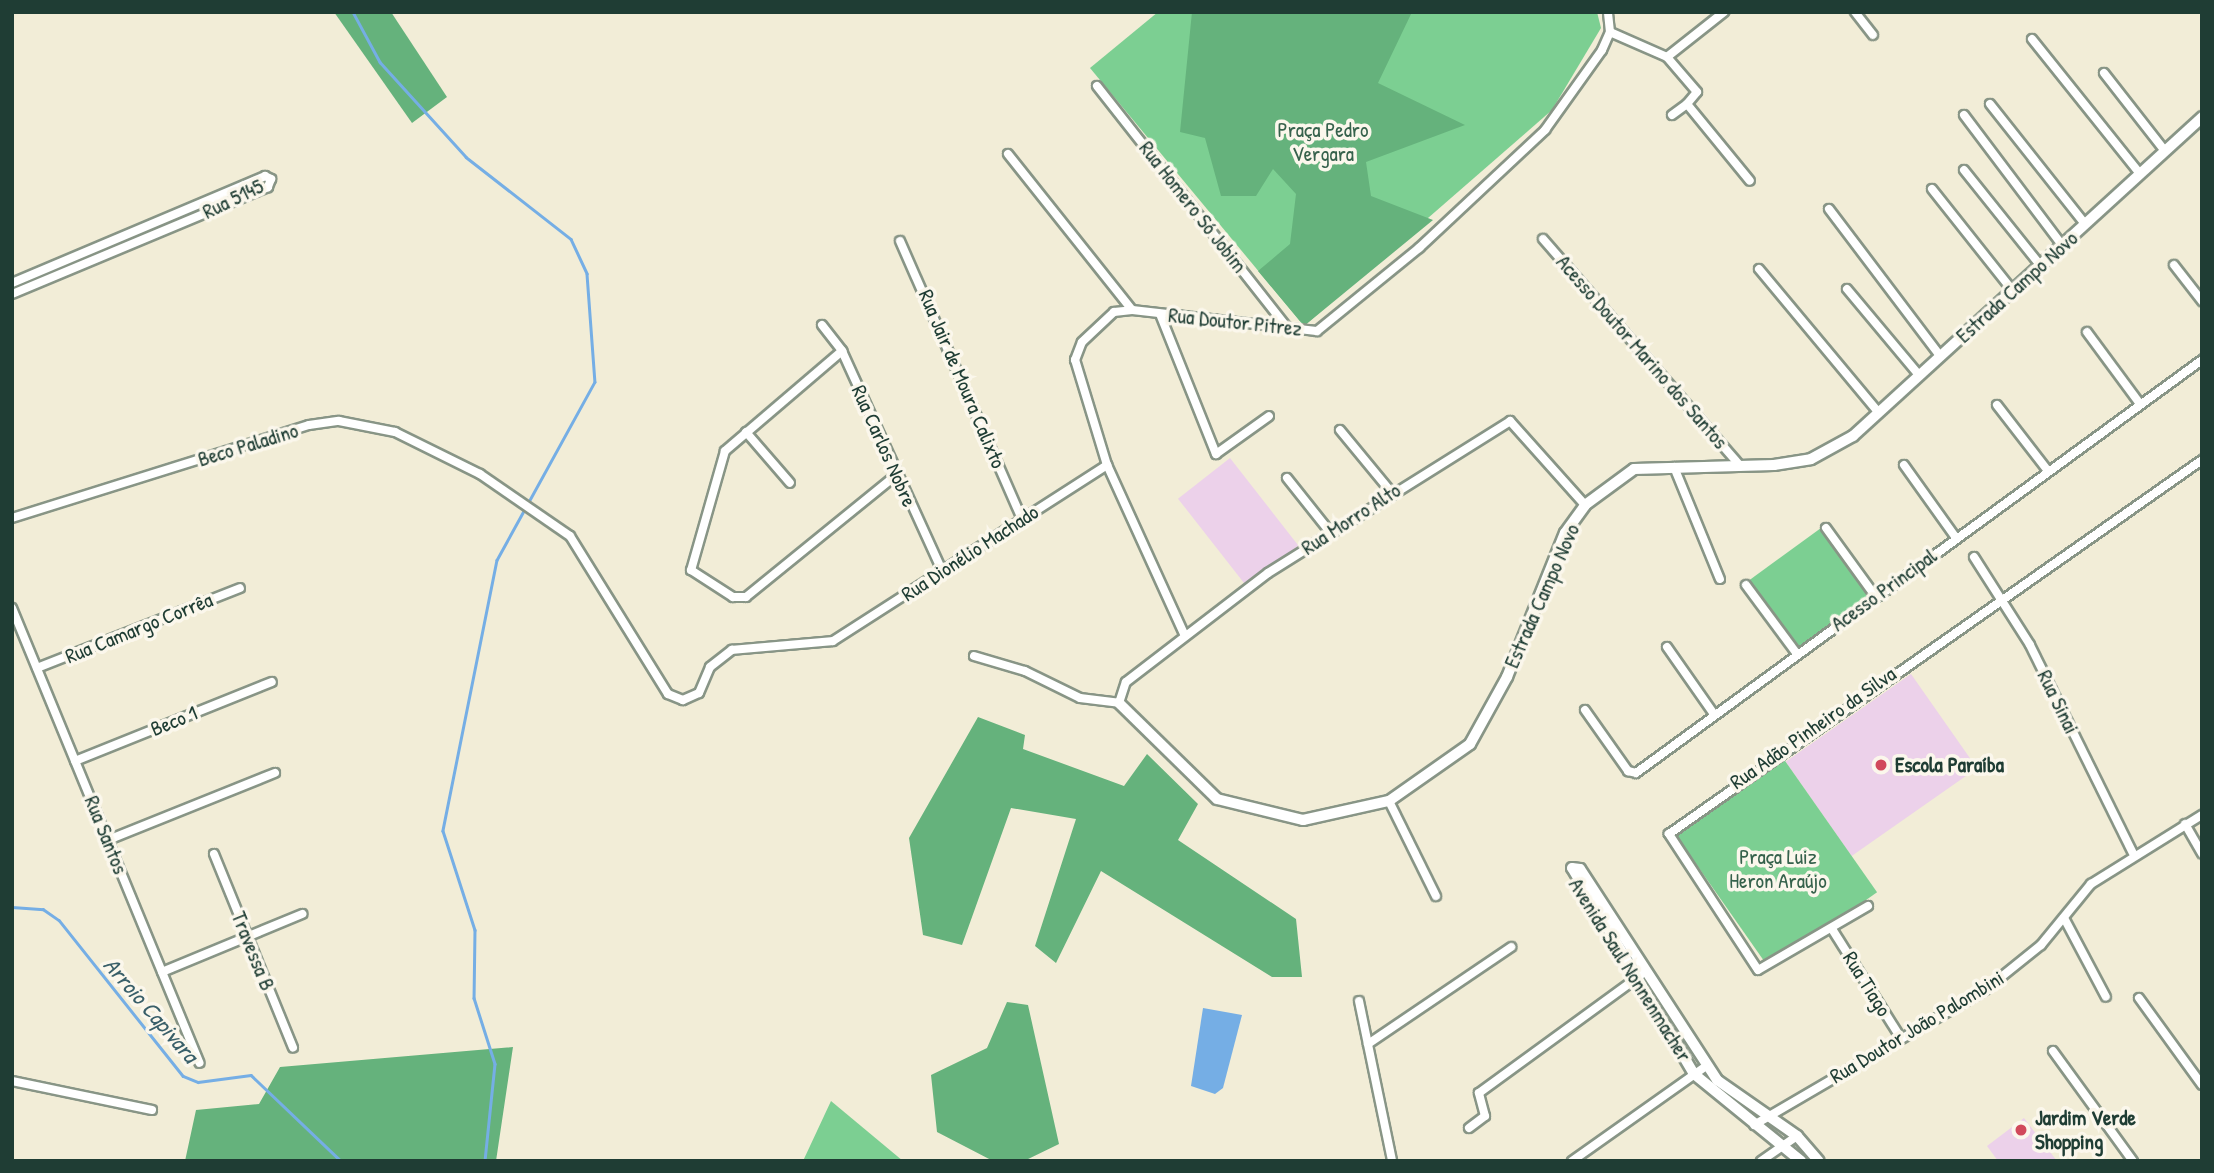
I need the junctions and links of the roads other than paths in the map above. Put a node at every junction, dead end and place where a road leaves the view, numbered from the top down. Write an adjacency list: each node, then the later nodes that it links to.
1 (1608, 12): 4 (street)
2 (1724, 12): 7 (street)
3 (1855, 12): 5 (street)
4 (1610, 32): 7 (street); 41 (street, Rua Doutor Pitrez)
5 (1873, 36)
6 (2032, 39): 18 (street)
7 (1667, 57): 10 (street)
8 (2104, 74): 15 (street)
9 (1097, 86): 41 (street, Rua Homero Só Jobim)
10 (1687, 104): 12 (street); 19 (street)
11 (1990, 104): 22 (street)
12 (1672, 115)
13 (1964, 115): 27 (street)
14 (2202, 117): 15 (street, Estrada Campo Novo)
15 (2165, 151): 18 (street, Estrada Campo Novo)
16 (1008, 154): 38 (street)
17 (1964, 170): 28 (street)
18 (2140, 174): 22 (street, Estrada Campo Novo)
19 (1750, 181)
20 (1932, 189): 35 (street)
21 (1829, 209): 44 (street)
22 (2085, 224): 27 (street, Estrada Campo Novo)
23 (126, 235): 26 (street); 26 (street, Rua 5145); 31 (street, Rua 5145)
24 (1543, 239): 56 (street, Acesso Doutor Marino dos Santos)
25 (900, 241): 65 (street, Rua Jair de Moura Calixto)
26 (130, 244): 32 (street, Rua 5145)
27 (2062, 246): 28 (street, Estrada Campo Novo)
28 (2040, 265): 35 (street, Estrada Campo Novo)
29 (2174, 265): 37 (street)
30 (1759, 269): 49 (street)
31 (41, 271): 32 (street); 33 (street, Rua 5145)
32 (45, 280): 36 (street, Rua 5145)
33 (12, 283)
34 (1847, 289): 46 (street)
35 (2012, 290): 44 (street, Estrada Campo Novo)
36 (12, 294)
37 (2202, 301)
38 (1132, 310): 39 (street, Rua Doutor Pitrez); 55 (street)
39 (1160, 314): 41 (street, Rua Doutor Pitrez); 50 (street)
40 (822, 325): 43 (street, Rua Carlos Nobre)
41 (1288, 328)
42 (2087, 332): 47 (street)
43 (842, 351): 52 (street); 59 (street, Rua Carlos Nobre)
44 (1940, 356): 46 (street, Estrada Campo Novo)
45 (2202, 360): 47 (street, Acesso Principal)
46 (1920, 375): 49 (street, Estrada Campo Novo)
47 (2140, 404): 58 (street, Acesso Principal)
48 (1997, 405): 58 (street)
49 (1879, 413): 56 (street, Estrada Campo Novo)
50 (1269, 416)
51 (1340, 430): 62 (street)
52 (746, 432): 59 (street); 61 (street)
53 (2202, 460): 75 (street, Rua Adão Pinheiro da Silva)
54 (1904, 465): 68 (street)
55 (1107, 466): 65 (street, Rua Dionélio Machado); 77 (street)
56 (1740, 466): 57 (street, Estrada Campo Novo)
57 (1674, 467): 63 (street, Estrada Campo Novo); 71 (street)
58 (2048, 471): 68 (street, Acesso Principal)
59 (896, 475): 70 (street, Rua Carlos Nobre)
60 (1287, 478): 67 (street)
61 (790, 482)
62 (1392, 493): 63 (street, Rua Morro Alto); 67 (street, Rua Morro Alto)
63 (1585, 505): 89 (street, Estrada Campo Novo)
64 (12, 518): 78 (street, Beco Paladino)
65 (1022, 519): 70 (street, Rua Dionélio Machado)
66 (1826, 528): 74 (street)
67 (1329, 533): 77 (street, Rua Morro Alto)
68 (1956, 538): 74 (street, Acesso Principal)
69 (1973, 557): 75 (street, Rua Sinai)
70 (942, 570): 78 (street, Rua Dionélio Machado)
71 (1720, 579)
72 (1746, 585): 80 (street)
73 (240, 588): 82 (street, Rua Camargo Corrêa)
74 (1876, 597): 80 (street, Acesso Principal)
75 (2001, 598): 93 (street, Rua Sinai); 101 (street, Rua Adão Pinheiro da Silva)
76 (12, 608): 82 (street, Rua Santos)
77 (1185, 636): 84 (street, Rua Morro Alto)
78 (833, 641)
79 (1667, 647): 86 (street)
80 (1797, 654): 86 (street, Acesso Principal)
81 (974, 656): 84 (street)
82 (37, 668): 87 (street, Rua Santos)
83 (272, 682): 87 (street, Beco 1)
84 (1119, 703): 89 (street, Estrada Campo Novo)
85 (1585, 710): 86 (street, Acesso Principal)
86 (1714, 714)
87 (75, 761): 92 (street, Rua Santos)
88 (275, 773): 92 (street)
89 (1389, 801): 96 (street)
90 (2202, 815): 91 (street, Rua Doutor João Palombini)
91 (2185, 824): 93 (street, Rua Doutor João Palombini); 94 (street)
92 (108, 840): 105 (street, Rua Santos)
93 (2133, 853): 99 (street, Rua Doutor João Palombini)
94 (2202, 853)
95 (214, 854): 102 (street, Travessa B)
96 (1436, 896)
97 (1868, 906): 101 (street, Rua Adão Pinheiro da Silva)
98 (302, 914): 102 (street)
99 (2064, 918): 107 (street); 110 (street, Rua Doutor João Palombini)
100 (1607, 920): 100 (street, Avenida Saul Nonnenmacher); 104 (street, Avenida Saul Nonnenmacher); 106 (street, Avenida Saul Nonnenmacher)
101 (1832, 929): 110 (street, Rua Tiago)
102 (247, 937): 105 (street); 112 (street, Travessa B)
103 (1511, 947): 111 (street)
104 (1647, 971): 106 (street); 115 (street, Avenida Saul Nonnenmacher)
105 (162, 972): 114 (street, Rua Santos)
106 (1635, 980): 116 (street, Avenida Saul Nonnenmacher); 122 (street)
107 (2106, 997)
108 (2139, 998): 118 (street)
109 (1359, 1001): 111 (street)
110 (1901, 1038): 120 (street, Rua Doutor João Palombini)
111 (1368, 1044): 125 (street)
112 (293, 1048)
113 (2053, 1051): 130 (street)
114 (200, 1063)
115 (1706, 1066): 116 (street); 120 (street, Avenida Saul Nonnenmacher)
116 (1694, 1074): 121 (street, Avenida Saul Nonnenmacher); 126 (street)
117 (12, 1082): 119 (street)
118 (2202, 1085)
119 (152, 1110)
120 (1768, 1116): 121 (street, Rua Doutor João Palombini); 123 (street, Avenida Saul Nonnenmacher)
121 (1754, 1125): 124 (street, Avenida Saul Nonnenmacher)
122 (1469, 1128)
123 (1797, 1136): 124 (street); 129 (street, Avenida Saul Nonnenmacher)
124 (1785, 1144): 127 (street); 128 (street, Avenida Saul Nonnenmacher)
125 (1392, 1161)
126 (1572, 1161)
127 (1761, 1161)
128 (1801, 1161)
129 (1819, 1161)
130 (2133, 1161)

